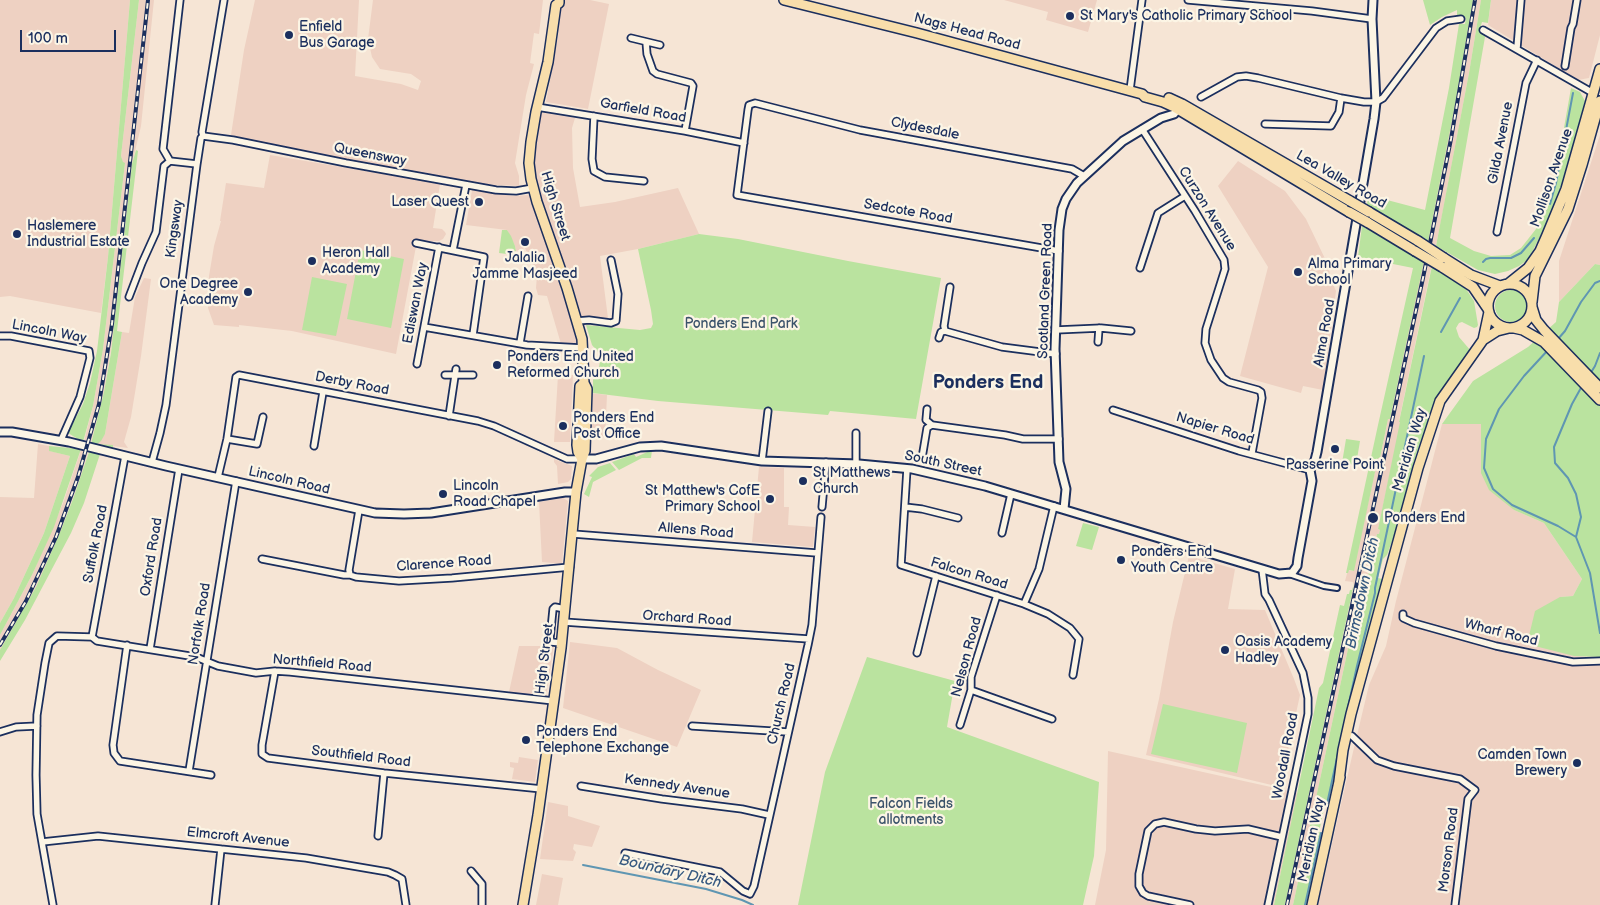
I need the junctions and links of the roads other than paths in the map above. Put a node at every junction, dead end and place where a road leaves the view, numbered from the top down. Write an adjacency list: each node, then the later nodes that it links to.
1 (180, 0): 38 (street)
2 (224, 0): 36 (street, Kingsway)
3 (784, 0): 20 (main road, Nags Head Road)
4 (1142, 0): 20 (street)
5 (1188, 0): 10 (street)
6 (1373, 0): 10 (street, Alma Road)
7 (1521, 0): 16 (street)
8 (1577, 0): 18 (street)
9 (556, 2): 28 (main road, High Street)
10 (1372, 19): 27 (street, Alma Road)
11 (1461, 19): 27 (street)
12 (1483, 30): 16 (street)
13 (631, 38): 14 (street)
14 (646, 42): 15 (street); 35 (street)
15 (660, 45)
16 (1516, 48): 17 (street)
17 (1538, 60): 21 (street); 45 (street, Gilda Avenue)
18 (1565, 66)
19 (1600, 69): 21 (main road, Mollison Avenue)
20 (1130, 90): 22 (main road, Nags Head Road)
21 (1593, 93): 53 (main road, Mollison Avenue)
22 (1142, 94): 25 (main road, Lea Valley Road)
23 (1201, 97): 24 (street)
24 (1341, 98): 27 (street); 33 (street)
25 (1165, 100): 29 (main road, Lea Valley Road); 31 (street); 51 (main road, Lea Valley Road, bridge)
26 (1600, 101): 32 (main road, Mollison Avenue)
27 (1376, 102): 104 (street, Alma Road)
28 (537, 107): 30 (street, Garfield Road); 43 (main road, High Street)
29 (1178, 109): 31 (street, Scotland Green Road); 51 (main road, Lea Valley Road, bridge)
30 (594, 116): 35 (street, Garfield Road); 41 (street)
31 (1161, 118): 34 (street, Scotland Green Road)
32 (1598, 118): 57 (main road, Mollison Avenue)
33 (1265, 124)
34 (1142, 129): 40 (street, Scotland Green Road); 44 (street, Curzon Avenue)
35 (685, 131): 37 (street, Garfield Road)
36 (203, 136): 39 (street, Kingsway); 42 (street, Queensway)
37 (744, 143): 40 (street, Clydesdale); 49 (street, Sedcote Road)
38 (170, 160): 39 (street); 56 (street)
39 (197, 164): 99 (street, Kingsway)
40 (1084, 176): 49 (street, Scotland Green Road)
41 (644, 182)
42 (466, 185): 43 (street, Queensway); 48 (street)
43 (533, 188): 59 (main road, High Street)
44 (1185, 196): 52 (street); 94 (street, Curzon Avenue)
45 (1497, 232)
46 (416, 243): 47 (street)
47 (439, 247): 48 (street); 60 (street, Ediswan Way)
48 (453, 250): 66 (street)
49 (1059, 251): 63 (street, Scotland Green Road)
50 (611, 260): 59 (street)
51 (1443, 262): 53 (main road, Lea Valley Road); 58 (main road, Lea Valley Road)
52 (1140, 268)
53 (1504, 285): 57 (main road); 58 (main road)
54 (950, 287): 64 (street)
55 (528, 296): 72 (street)
56 (128, 297)
57 (1532, 304): 62 (main road); 69 (main road)
58 (1489, 311): 62 (main road); 70 (main road, Meridian Way)
59 (577, 321): 73 (main road, High Street)
60 (424, 327): 66 (street); 75 (street, Ediswan Way)
61 (1099, 328): 63 (street); 65 (street); 71 (street)
62 (1511, 328): 69 (main road); 70 (main road, Meridian Way)
63 (1056, 330): 74 (street, Scotland Green Road)
64 (945, 331): 68 (street); 74 (street)
65 (1131, 331)
66 (473, 335): 72 (street)
67 (0, 336): 92 (street, Lincoln Way)
68 (939, 338)
69 (1547, 339): 79 (main road); 81 (main road)
70 (1483, 340): 139 (main road, Meridian Way)
71 (1098, 342)
72 (520, 343): 73 (street)
73 (583, 348): 97 (main road, High Street)
74 (1056, 354): 91 (street, Scotland Green Road)
75 (417, 364)
76 (456, 373): 77 (street); 78 (street); 85 (street)
77 (445, 375)
78 (473, 375)
79 (1600, 388)
80 (323, 392): 85 (street, Derby Road); 90 (street, Derby Road); 93 (street)
81 (1599, 399)
82 (927, 408): 87 (street)
83 (1113, 410): 94 (street, Napier Road)
84 (768, 411): 98 (street)
85 (449, 416): 97 (street, Derby Road)
86 (264, 417): 90 (street)
87 (932, 425): 91 (street); 96 (street)
88 (0, 432): 92 (street, Lincoln Road)
89 (856, 433): 101 (street)
90 (227, 438): 105 (street, Derby Road)
91 (1058, 439): 112 (street, Scotland Green Road)
92 (61, 440): 95 (street, Lincoln Road)
93 (314, 446)
94 (1252, 454): 104 (street, Napier Road)
95 (125, 456): 99 (street, Lincoln Road); 131 (street, Suffolk Road)
96 (922, 458)
97 (582, 459): 98 (street, South Street); 107 (main road, High Street)
98 (762, 461): 100 (street, South Street)
99 (152, 462): 102 (street, Lincoln Road)
100 (826, 462): 101 (street, South Street); 110 (street)
101 (856, 463): 103 (street, South Street)
102 (179, 469): 105 (street, Lincoln Road); 135 (street, Oxford Road)
103 (907, 469): 108 (street, South Street); 111 (street, Falcon Road)
104 (1310, 470): 122 (street, Alma Road)
105 (218, 477): 106 (street, Lincoln Road)
106 (236, 481): 113 (street, Lincoln Road); 137 (street, Norfolk Road)
107 (576, 492): 113 (street, Lincoln Road); 117 (main road, High Street)
108 (1011, 494): 109 (street, South Street); 116 (street)
109 (1054, 506): 112 (street, South Street); 127 (street)
110 (822, 507)
111 (905, 507): 115 (street); 124 (street, Falcon Road)
112 (1064, 509): 121 (street, South Street)
113 (359, 510): 123 (street)
114 (821, 517): 118 (street, Church Road)
115 (953, 518)
116 (1004, 529)
117 (572, 534): 118 (street, Allens Road); 120 (main road, High Street)
118 (818, 553): 132 (street, Church Road)
119 (262, 559): 123 (street, Clarence Road)
120 (570, 567): 123 (street, Clarence Road); 128 (main road, High Street)
121 (1262, 569): 122 (street, South Street); 159 (street, Woodall Road)
122 (1289, 574): 125 (street)
123 (350, 575)
124 (936, 576): 126 (street, Falcon Road); 136 (street)
125 (1337, 588)
126 (997, 595): 127 (street, Falcon Road); 142 (street, Nelson Road)
127 (1024, 604): 141 (street, Falcon Road)
128 (565, 609): 130 (main road, High Street); 133 (street)
129 (1403, 614): 138 (street, Wharf Road)
130 (564, 622): 132 (street, Orchard Road); 133 (main road, High Street)
131 (92, 637): 134 (street, Northfield Road); 146 (street, Northfield Road)
132 (809, 639): 149 (street, Church Road)
133 (562, 643): 143 (main road, High Street)
134 (127, 645): 135 (street, Northfield Road); 151 (street)
135 (150, 649): 137 (street, Northfield Road)
136 (917, 654)
137 (206, 660): 140 (street, Northfield Road); 151 (street, Norfolk Road)
138 (1600, 661)
139 (1364, 667): 150 (main road, Meridian Way); 154 (main road, Meridian Way)
140 (275, 671): 143 (street, Northfield Road); 152 (street, Southfield Road)
141 (1073, 675)
142 (971, 690): 144 (street); 145 (street, Nelson Road)
143 (554, 701): 156 (main road, High Street)
144 (1052, 719)
145 (960, 725)
146 (37, 726): 148 (street); 160 (street)
147 (692, 726): 149 (street)
148 (0, 732)
149 (788, 732): 157 (street, Church Road)
150 (1352, 736): 154 (main road, Meridian Way); 172 (street, Morson Road)
151 (189, 771): 153 (street)
152 (384, 773): 156 (street, Southfield Road); 158 (street)
153 (211, 775)
154 (1339, 781): 171 (main road, Meridian Way)
155 (581, 786): 157 (street, Kennedy Avenue)
156 (542, 789): 168 (main road, High Street)
157 (769, 815): 162 (street, Church Road)
158 (378, 836)
159 (1282, 837): 169 (street); 170 (street, Woodall Road)
160 (42, 842): 161 (street, Elmcroft Avenue); 164 (street)
161 (221, 849): 165 (street); 166 (street, Elmcroft Avenue)
162 (625, 853)
163 (471, 871): 167 (street)
164 (53, 905)
165 (215, 905)
166 (406, 905)
167 (482, 905)
168 (523, 905)
169 (1190, 905)
170 (1268, 905)
171 (1312, 905)
172 (1455, 905)

